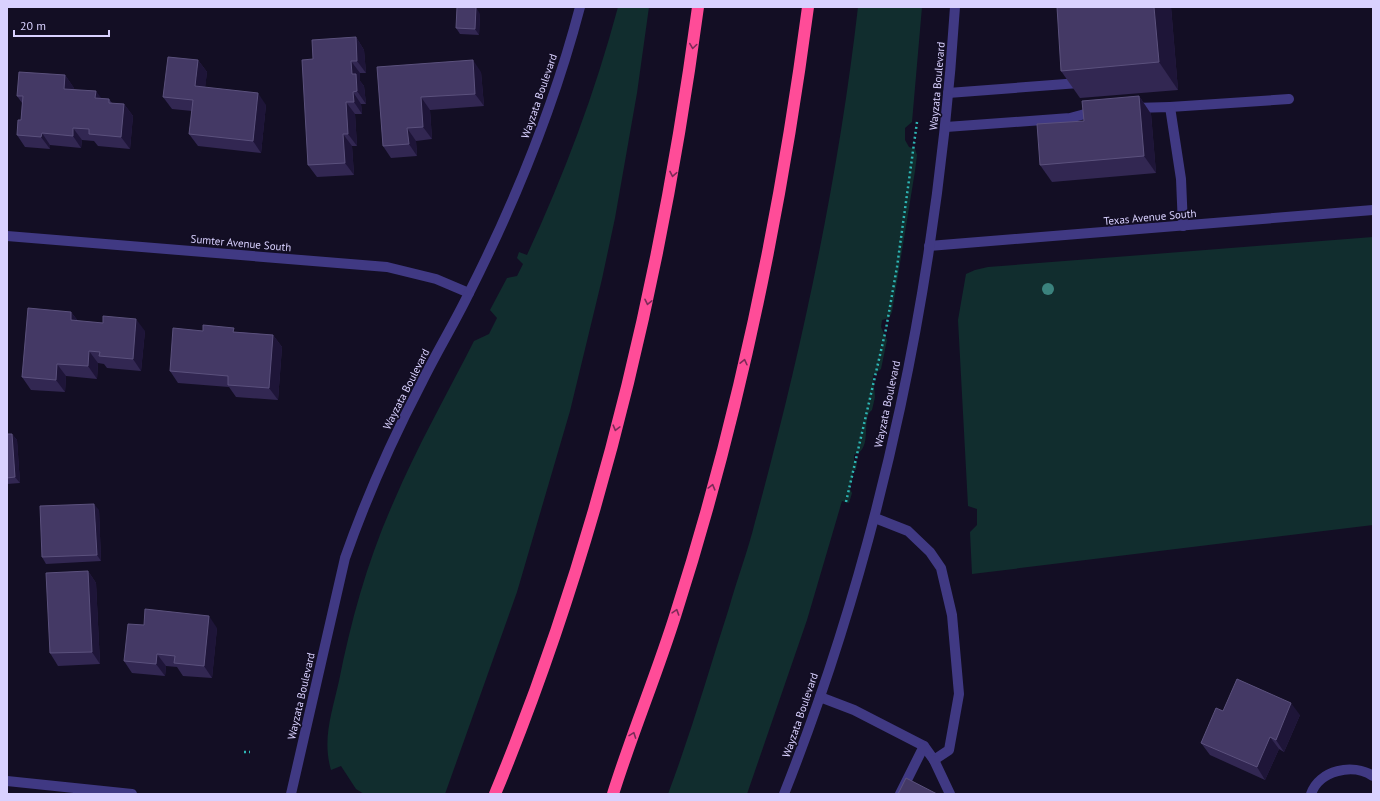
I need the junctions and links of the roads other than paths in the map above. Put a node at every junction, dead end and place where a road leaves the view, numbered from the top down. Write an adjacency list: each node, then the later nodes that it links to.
1 (580, 7): 16 (street, Wayzata Boulevard)
2 (698, 7): 26 (highway, one-way to 26)
3 (808, 7): 21 (highway, one-way to 3)
4 (955, 7): 6 (street, Wayzata Boulevard)
5 (1079, 82): 6 (street)
6 (948, 93): 11 (street, Wayzata Boulevard)
7 (1289, 99): 8 (street)
8 (1170, 107): 9 (street); 13 (street)
9 (1124, 109)
10 (1110, 110): 11 (street)
11 (946, 127): 15 (street, Wayzata Boulevard)
12 (1373, 210): 13 (street, Texas Avenue South)
13 (1183, 226): 15 (street, Texas Avenue South)
14 (7, 236): 16 (street, Sumter Avenue South)
15 (929, 246): 17 (street, Wayzata Boulevard)
16 (469, 293): 25 (street, Wayzata Boulevard)
17 (874, 518): 18 (street, Wayzata Boulevard); 20 (street)
18 (820, 697): 19 (street); 29 (street, Wayzata Boulevard)
19 (924, 746): 20 (street); 30 (street)
20 (934, 760): 31 (street)
21 (620, 772): 27 (highway); 28 (highway)
22 (1373, 776): 32 (street)
23 (7, 781): 24 (street)
24 (132, 794)
25 (291, 794)
26 (495, 794)
27 (610, 794)
28 (613, 794)
29 (784, 794)
30 (900, 794)
31 (950, 794)
32 (1311, 794)

